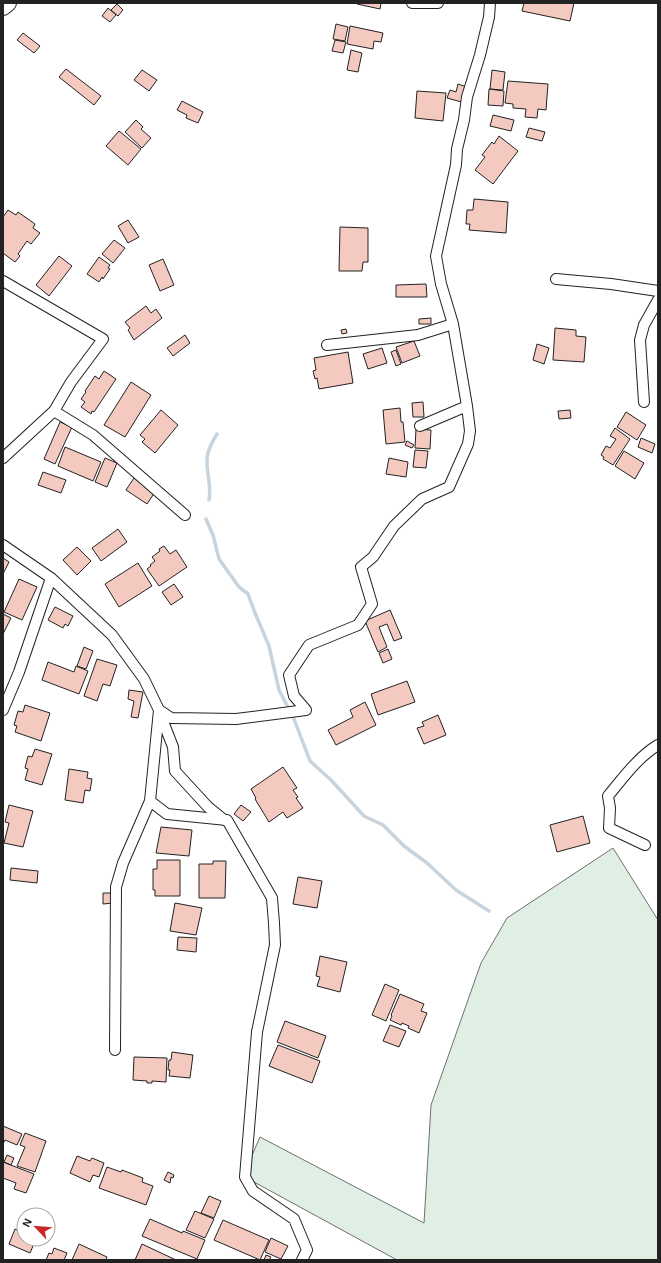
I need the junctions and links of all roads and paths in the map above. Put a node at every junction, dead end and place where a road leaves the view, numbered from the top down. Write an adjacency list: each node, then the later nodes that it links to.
1 (8, 3): 5 (main road)
2 (412, 3): 3 (street)
3 (438, 3)
4 (490, 3): 10 (street)
5 (3, 7)
6 (556, 279): 8 (street)
7 (3, 281): 14 (street)
8 (658, 292)
9 (658, 300): 12 (street)
10 (453, 324): 11 (street); 13 (street)
11 (327, 345)
12 (644, 402)
13 (467, 406): 15 (street); 21 (street)
14 (54, 411): 16 (street); 17 (street)
15 (420, 426)
16 (3, 458)
17 (186, 515)
18 (3, 545): 19 (street)
19 (51, 578): 20 (street); 21 (street)
20 (3, 710)
21 (158, 710): 23 (street); 24 (street)
22 (658, 745): 25 (street)
23 (150, 801): 24 (street); 26 (street)
24 (224, 820): 27 (street)
25 (645, 845)
26 (115, 1050)
27 (302, 1260)

